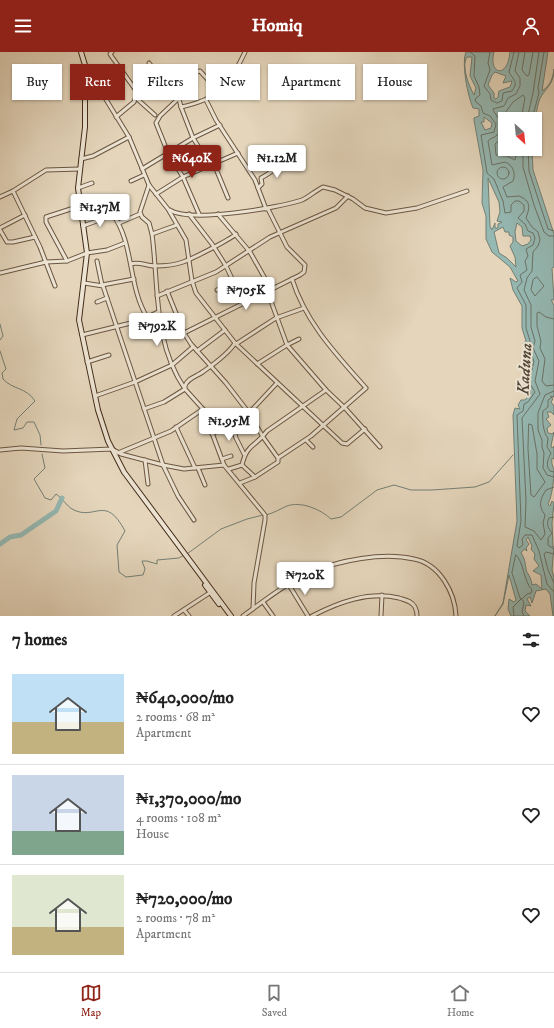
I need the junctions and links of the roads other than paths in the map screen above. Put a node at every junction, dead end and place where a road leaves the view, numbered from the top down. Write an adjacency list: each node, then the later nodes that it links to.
1 (81, 52): 4 (main road)
2 (112, 52): 8 (street)
3 (245, 52): 5 (street)
4 (85, 64)
5 (240, 64)
6 (198, 72): 7 (street)
7 (206, 78)
8 (133, 86)
9 (85, 100): 24 (main road)
10 (106, 100): 18 (street)
11 (134, 100): 18 (street)
12 (138, 100): 17 (street)
13 (176, 100): 22 (street)
14 (179, 100): 16 (street)
15 (206, 100): 16 (street); 19 (street)
16 (181, 107): 21 (street)
17 (155, 115)
18 (116, 117): 20 (street)
19 (220, 125): 21 (street); 23 (street)
20 (129, 137): 24 (street); 28 (street)
21 (193, 138): 22 (street); 26 (street)
22 (168, 153): 28 (street); 30 (street)
23 (238, 153): 26 (street); 35 (street)
24 (81, 159): 27 (main road)
25 (290, 159): 35 (street)
26 (214, 164): 30 (street); 41 (street)
27 (80, 169): 34 (main road); 36 (street)
28 (142, 169): 29 (street)
29 (144, 175): 31 (street); 33 (street)
30 (183, 177): 38 (street); 47 (street)
31 (130, 181)
32 (92, 183): 34 (street)
33 (149, 185): 38 (street); 45 (street)
34 (78, 188): 42 (main road)
35 (258, 188): 43 (street)
36 (13, 191): 40 (street); 49 (street)
37 (467, 191): 39 (street)
38 (156, 194): 44 (street)
39 (348, 196): 43 (street); 56 (street)
40 (0, 197)
41 (228, 198)
42 (80, 206): 52 (main road); 63 (street)
43 (267, 209): 48 (street); 56 (street)
44 (172, 213): 46 (street); 51 (street)
45 (140, 214): 50 (street); 54 (street)
46 (189, 214): 47 (street); 59 (street)
47 (199, 214): 48 (street)
48 (218, 214): 55 (street)
49 (25, 215): 53 (street); 57 (street)
50 (119, 223): 52 (street); 58 (street)
51 (176, 224): 54 (street); 62 (street)
52 (84, 226): 61 (main road)
53 (0, 229): 57 (street)
54 (152, 234): 67 (street)
55 (236, 234): 59 (street); 60 (street)
56 (279, 234): 60 (street); 71 (street)
57 (35, 237): 65 (street)
58 (125, 243): 61 (street); 66 (street)
59 (213, 246): 62 (street); 68 (street)
60 (250, 252): 68 (street); 78 (street)
61 (87, 254): 63 (street); 74 (main road)
62 (190, 258): 67 (street); 72 (street)
63 (67, 261): 65 (street)
64 (97, 261): 75 (street)
65 (46, 262): 69 (street); 76 (street)
66 (131, 264): 67 (street); 70 (street)
67 (156, 266): 80 (street)
68 (226, 266): 72 (street); 73 (street)
69 (0, 274)
70 (134, 279): 75 (street); 86 (street)
71 (292, 279): 78 (street); 84 (street)
72 (192, 280): 79 (street); 87 (street)
73 (232, 280): 77 (street); 83 (street)
74 (84, 283): 75 (street); 92 (main road)
75 (102, 285): 81 (street)
76 (55, 286)
77 (217, 290)
78 (270, 290): 83 (street); 88 (street)
79 (167, 291): 80 (street); 91 (street)
80 (157, 296): 85 (street)
81 (107, 298): 82 (street); 89 (street)
82 (97, 302)
83 (244, 304): 87 (street)
84 (304, 308): 88 (street); 109 (street)
85 (158, 312): 86 (street); 101 (street)
86 (147, 317): 89 (street)
87 (214, 318): 90 (street); 91 (street)
88 (276, 318): 94 (street); 95 (street)
89 (117, 327): 92 (street); 103 (street)
90 (225, 330): 94 (street); 97 (street)
91 (184, 333): 96 (street)
92 (82, 335): 99 (main road)
93 (299, 339): 95 (street)
94 (235, 343): 100 (street); 102 (street)
95 (287, 344): 100 (street); 106 (street)
96 (193, 347): 97 (street); 101 (street)
97 (197, 351): 102 (street)
98 (109, 355): 99 (street)
99 (87, 362): 107 (main road)
100 (257, 364): 104 (street)
101 (172, 365): 103 (street); 105 (street)
102 (211, 366): 105 (street); 112 (street)
103 (134, 382): 107 (street); 110 (street)
104 (277, 383): 108 (street); 112 (street)
105 (186, 389): 110 (street); 111 (street)
106 (326, 390): 108 (street); 109 (street)
107 (95, 396): 123 (main road)
108 (303, 407): 114 (street); 118 (street)
109 (345, 408): 114 (street); 116 (street)
110 (144, 409): 119 (street)
111 (203, 409): 115 (street); 117 (street)
112 (249, 413): 113 (street); 118 (street)
113 (232, 422): 117 (street); 126 (street)
114 (323, 426): 116 (street); 120 (street)
115 (176, 427): 119 (street); 134 (street)
116 (364, 429): 122 (street)
117 (212, 434): 129 (street)
118 (263, 437): 126 (street); 128 (street)
119 (155, 438): 125 (street); 131 (street)
120 (306, 440): 121 (street); 128 (street)
121 (312, 447)
122 (380, 447)
123 (112, 449): 124 (street); 125 (street); 142 (main road)
124 (0, 450)
125 (118, 453): 130 (street)
126 (244, 454): 133 (street)
127 (231, 456): 129 (street)
128 (278, 458): 136 (street)
129 (222, 459): 132 (street)
130 (145, 460): 131 (street); 138 (street)
131 (163, 465): 134 (street); 140 (street)
132 (224, 465): 134 (street); 135 (street)
133 (242, 465): 135 (street); 136 (street)
134 (197, 468): 139 (street)
135 (228, 469): 137 (street)
136 (255, 476): 137 (street)
137 (240, 483): 145 (street)
138 (148, 484)
139 (205, 485)
140 (194, 520)
141 (289, 585): 144 (street); 152 (street); 156 (street)
142 (211, 592): 146 (street); 149 (main road)
143 (382, 595): 153 (street); 154 (street); 155 (street)
144 (263, 602): 145 (street); 151 (street)
145 (253, 609): 150 (street)
146 (184, 610): 147 (street); 148 (street)
147 (174, 616)
148 (189, 616)
149 (230, 616)
150 (243, 616)
151 (273, 616)
152 (308, 616)
153 (312, 616)
154 (382, 616)
155 (417, 616)
156 (456, 616)

